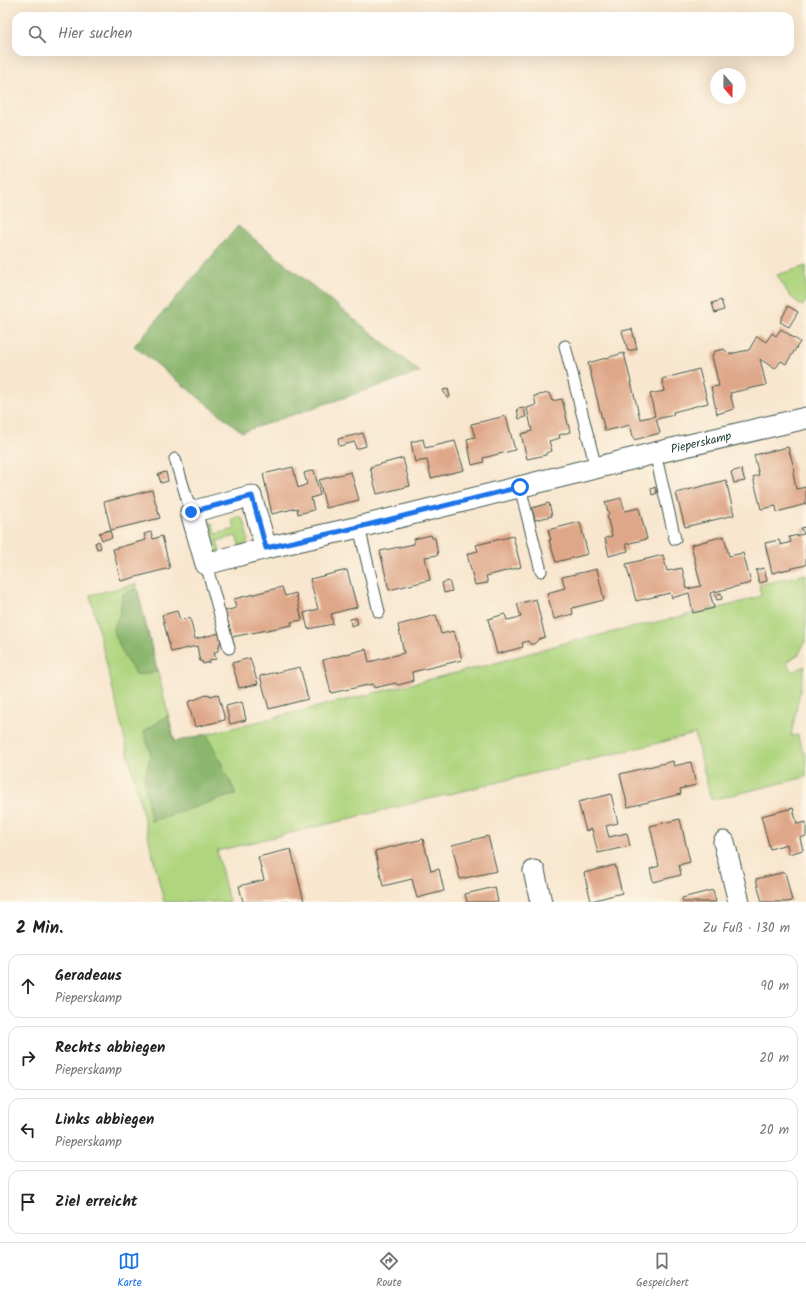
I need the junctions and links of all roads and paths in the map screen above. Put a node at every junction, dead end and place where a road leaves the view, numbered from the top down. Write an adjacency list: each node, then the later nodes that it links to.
1 (565, 346): 5 (lane)
2 (806, 418): 3 (street, Pieperskamp)
3 (655, 453): 5 (street, Pieperskamp); 9 (lane)
4 (175, 459): 7 (lane)
5 (596, 468): 6 (street, Pieperskamp)
6 (520, 487): 8 (street, Pieperskamp); 12 (lane)
7 (191, 512): 10 (street); 11 (street)
8 (359, 527): 10 (street, Pieperskamp); 13 (lane)
9 (675, 539)
10 (266, 548): 11 (street, Pieperskamp)
11 (206, 564): 14 (lane)
12 (541, 571)
13 (379, 612)
14 (228, 648)
15 (724, 842): 18 (street)
16 (534, 871): 17 (street)
17 (541, 902)
18 (739, 902)

